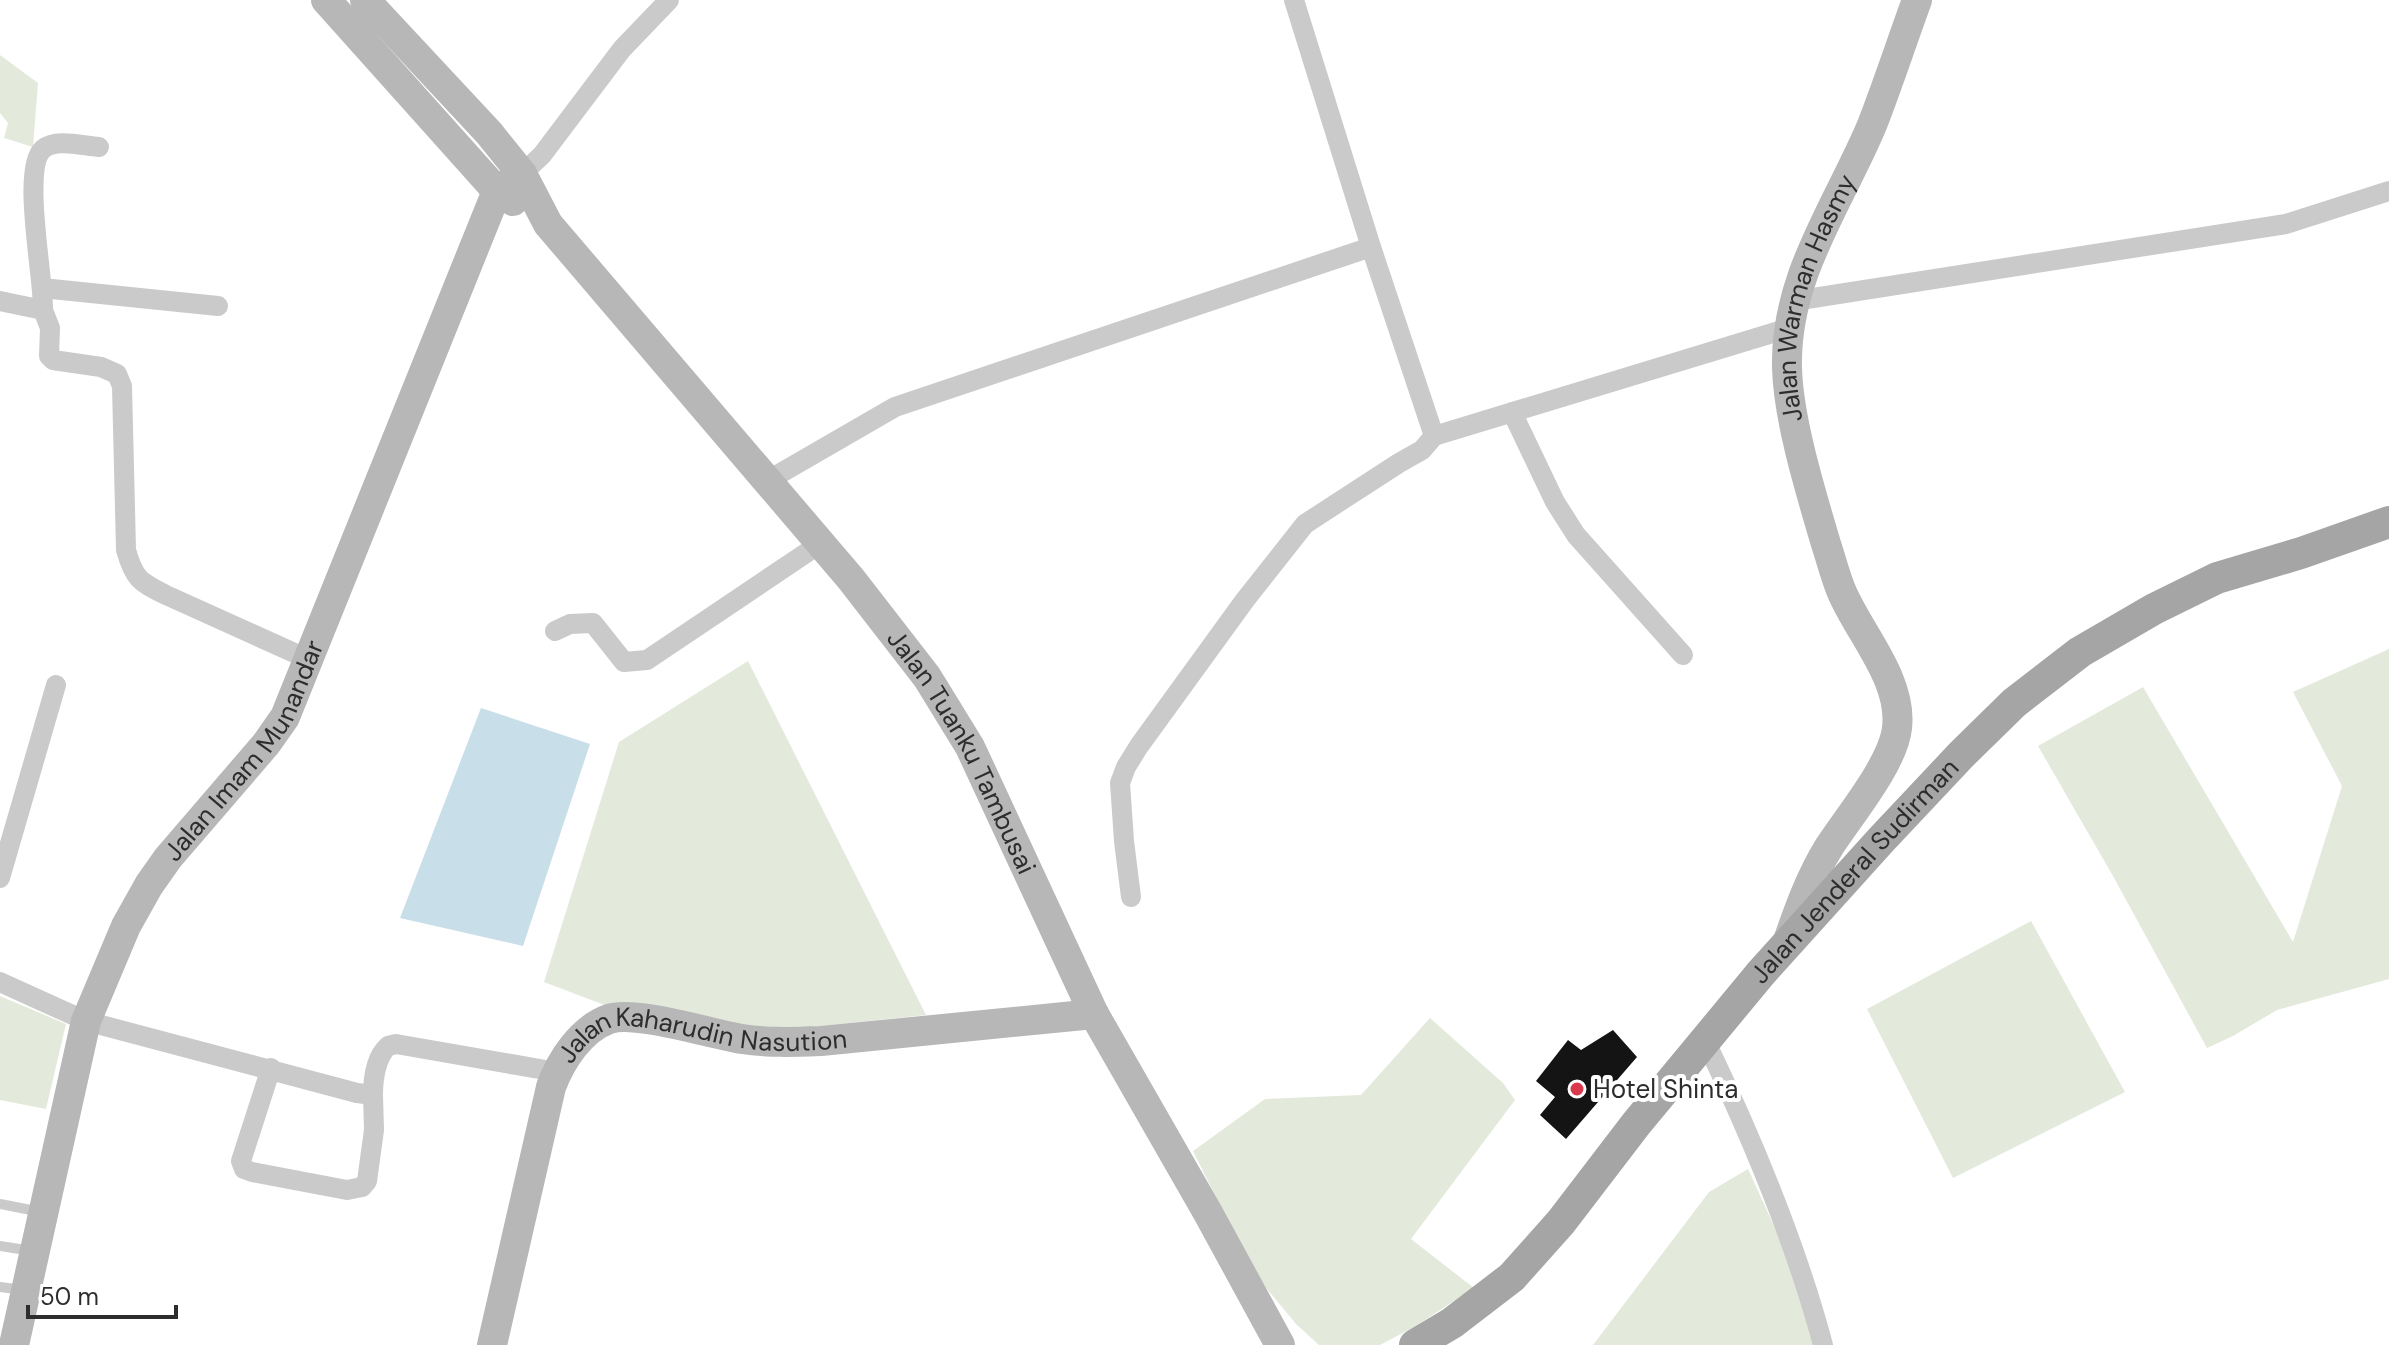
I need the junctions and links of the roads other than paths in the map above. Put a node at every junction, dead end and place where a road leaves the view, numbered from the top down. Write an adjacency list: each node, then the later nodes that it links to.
1 (326, 0): 8 (street, Jalan Tuanku Tambusai)
2 (365, 0): 7 (street, Jalan Tuanku Tambusai)
3 (669, 0): 7 (street)
4 (1294, 0): 11 (street)
5 (1917, 0): 16 (street, Jalan Warman Hasmy)
6 (99, 147): 12 (street)
7 (522, 174): 8 (street); 10 (street, Jalan Tuanku Tambusai)
8 (497, 191): 10 (street, Jalan Tuanku Tambusai); 24 (street, Jalan Imam Munandar)
9 (2389, 191): 16 (street)
10 (548, 224): 19 (street, Jalan Tuanku Tambusai)
11 (1371, 247): 18 (street); 19 (street)
12 (42, 288): 14 (street); 15 (street)
13 (0, 301): 15 (street)
14 (218, 306)
15 (43, 310): 24 (street)
16 (1791, 314): 17 (street); 28 (street, Jalan Warman Hasmy)
17 (1512, 412): 18 (street); 23 (street)
18 (1434, 436): 27 (street)
19 (767, 481): 21 (street, Jalan Tuanku Tambusai)
20 (2389, 522): 28 (main road, Jalan Jenderal Sudirman)
21 (821, 543): 22 (street); 30 (street, Jalan Tuanku Tambusai)
22 (555, 631)
23 (1683, 655)
24 (310, 660): 31 (street, Jalan Imam Munandar)
25 (56, 685): 26 (street)
26 (0, 878)
27 (1131, 897)
28 (1786, 946): 32 (main road, Jalan Jenderal Sudirman)
29 (0, 982): 31 (street)
30 (1094, 1014): 34 (street, Jalan Kaharudin Nasution); 43 (street, Jalan Tuanku Tambusai)
31 (86, 1021): 33 (street); 37 (street, Jalan Imam Munandar)
32 (1705, 1040): 44 (main road, Jalan Jenderal Sudirman); 45 (street)
33 (271, 1068): 35 (street); 35 (street)
34 (557, 1072): 35 (street); 42 (street, Jalan Kaharudin Nasution)
35 (373, 1095)
36 (0, 1204): 37 (lane)
37 (43, 1212): 39 (street, Jalan Imam Munandar)
38 (0, 1246): 39 (lane)
39 (34, 1251): 40 (street, Jalan Imam Munandar)
40 (13, 1288): 41 (street, Jalan Imam Munandar)
41 (14, 1345)
42 (492, 1345)
43 (1280, 1345)
44 (1415, 1345)
45 (1823, 1345)

